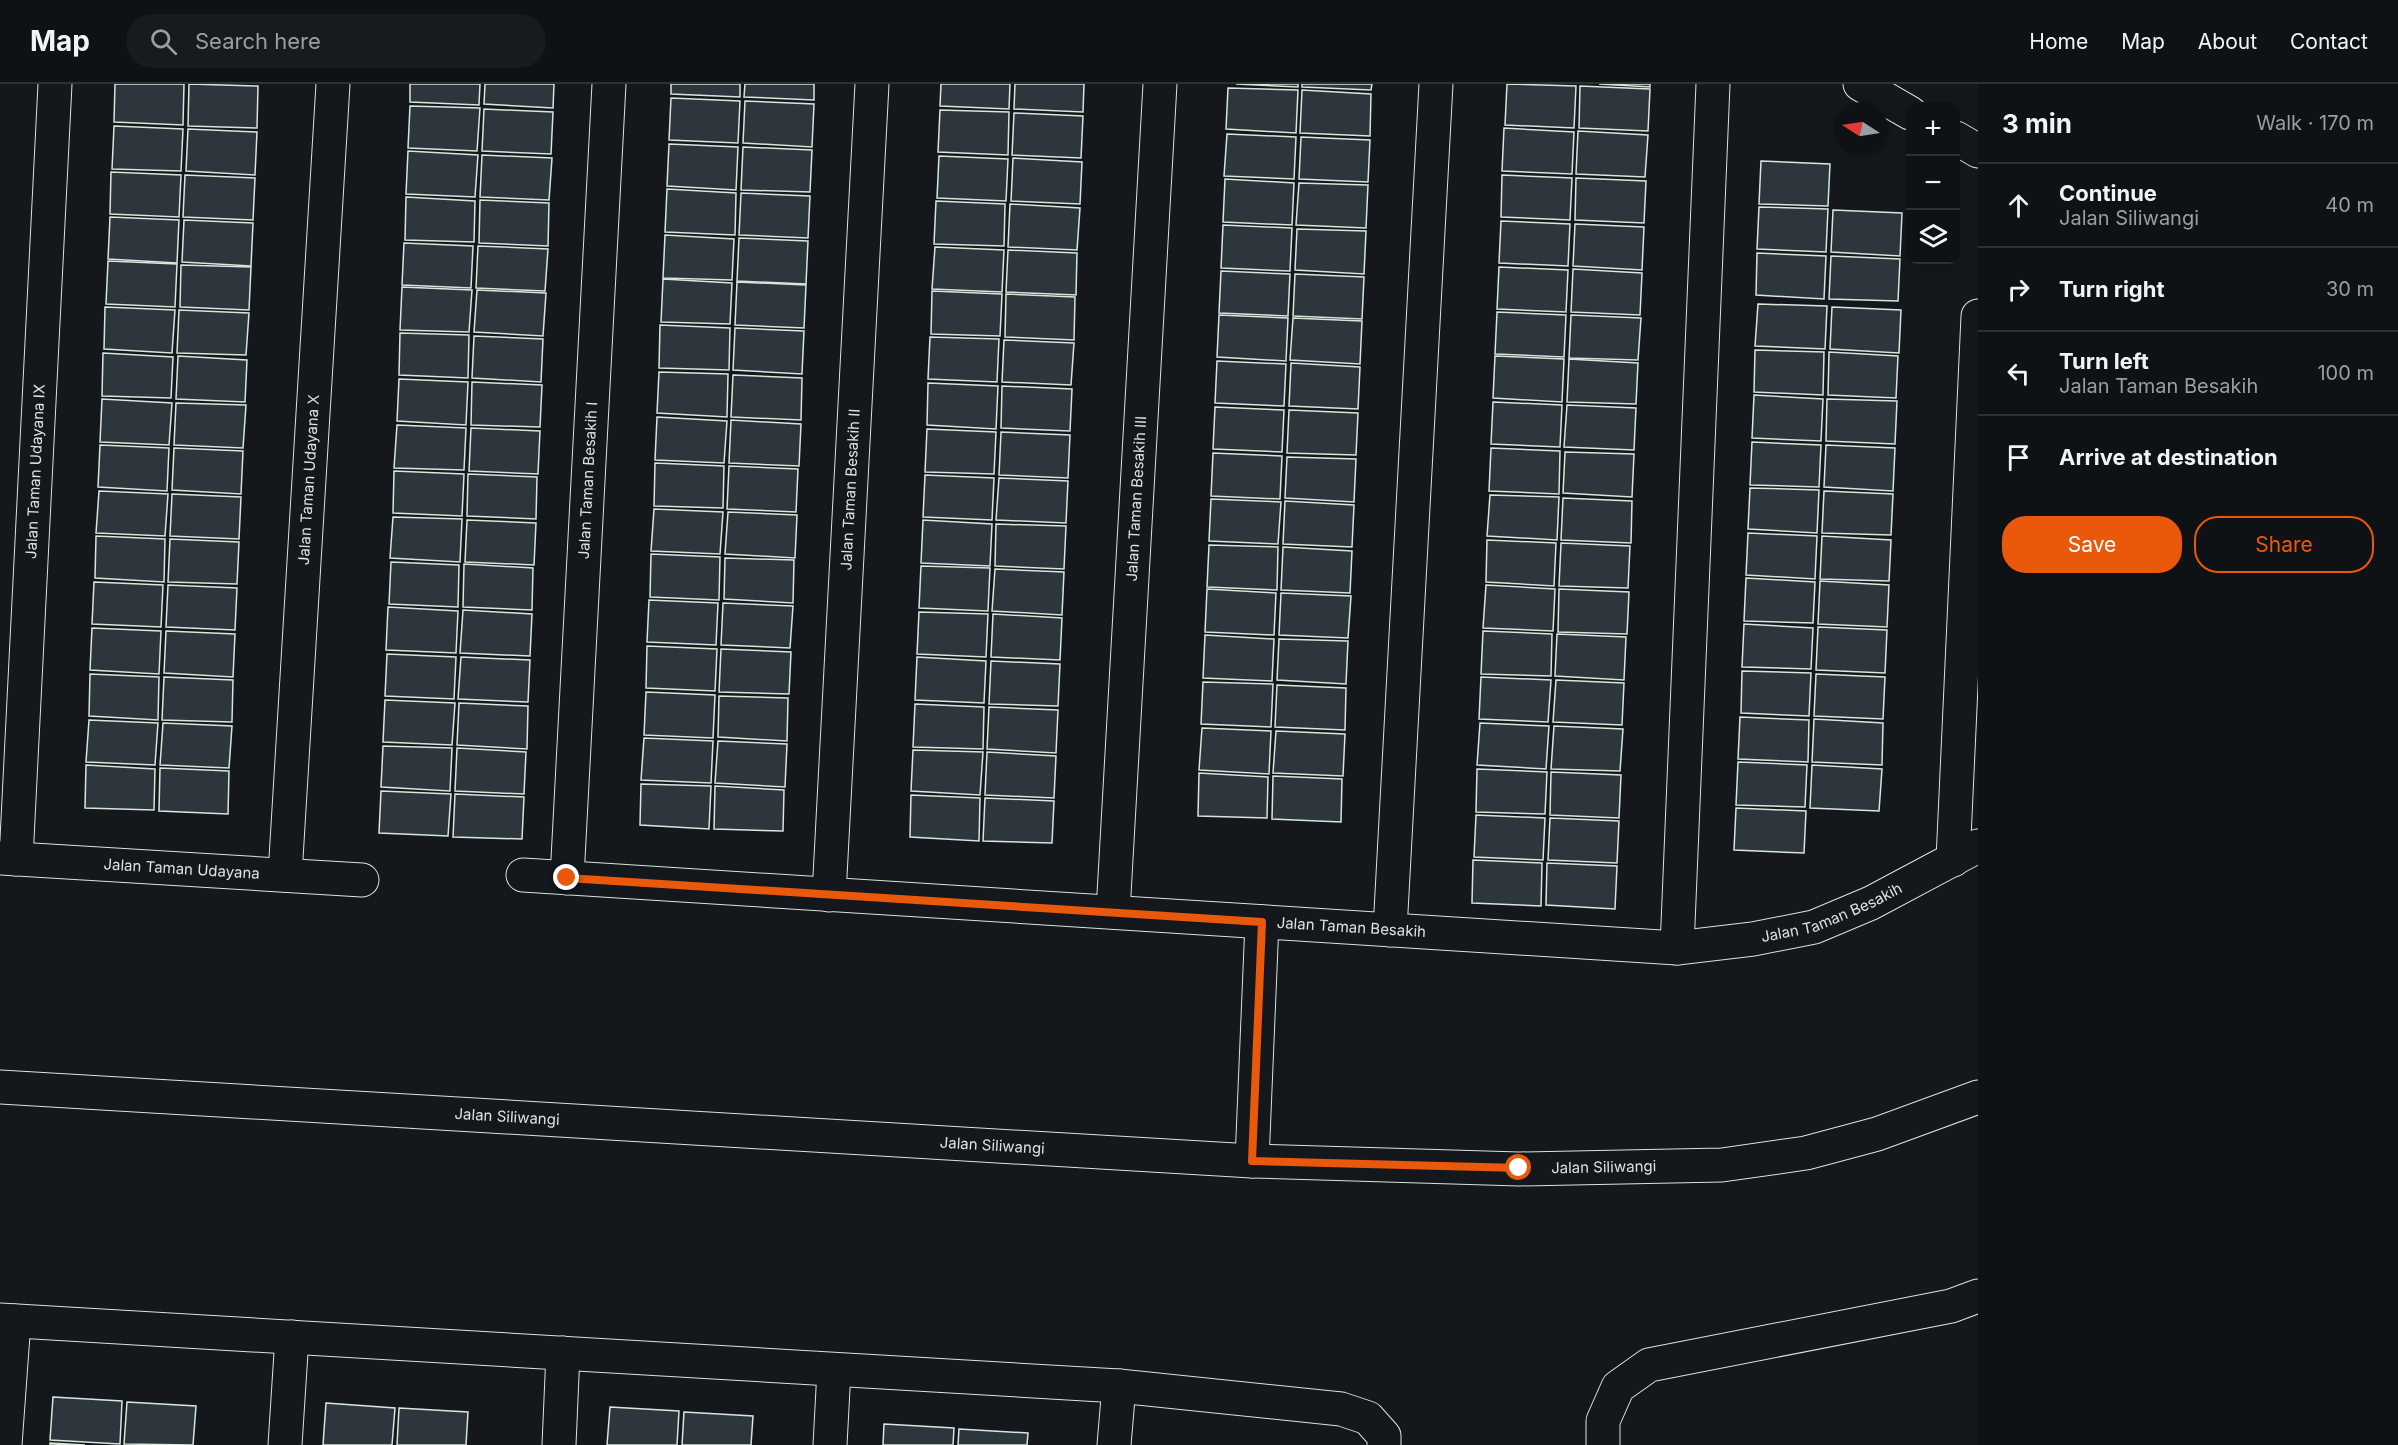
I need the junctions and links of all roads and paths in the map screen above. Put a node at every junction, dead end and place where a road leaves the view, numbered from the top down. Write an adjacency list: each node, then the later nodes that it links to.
1 (56, 84): 14 (street, Jalan Taman Udayana IX)
2 (333, 84): 15 (street, Jalan Taman Udayana X)
3 (609, 84): 17 (street, Jalan Taman Besakih I)
4 (872, 84): 19 (street, Jalan Taman Besakih II)
5 (1160, 84): 20 (street, Jalan Taman Besakih III)
6 (1436, 84): 22 (street)
7 (1713, 84): 23 (street)
8 (1860, 84): 9 (street)
9 (1906, 110)
10 (1960, 140): 11 (street)
11 (1978, 151)
12 (1978, 316): 13 (street)
13 (1966, 853): 23 (street, Jalan Taman Besakih)
14 (8, 858): 15 (street, Jalan Taman Udayana)
15 (285, 875): 18 (street, Jalan Taman Udayana)
16 (523, 875): 17 (street, Jalan Taman Besakih)
17 (567, 878): 19 (street, Jalan Taman Besakih)
18 (362, 880)
19 (828, 895): 20 (street, Jalan Taman Besakih)
20 (1113, 912): 21 (street, Jalan Taman Besakih)
21 (1262, 922): 22 (street, Jalan Taman Besakih); 26 (street)
22 (1390, 930): 23 (street, Jalan Taman Besakih)
23 (1677, 948)
24 (0, 1087): 26 (street, Jalan Siliwangi)
25 (1978, 1097): 26 (street, Jalan Siliwangi)
26 (1252, 1161)
27 (1978, 1296): 39 (street)
28 (7, 1321): 29 (street); 33 (street)
29 (292, 1337): 30 (street); 34 (street)
30 (563, 1353): 31 (street); 35 (street)
31 (834, 1370): 32 (street); 36 (street)
32 (1119, 1386): 37 (street); 38 (street)
33 (5, 1445)
34 (285, 1445)
35 (559, 1445)
36 (830, 1445)
37 (1114, 1445)
38 (1384, 1445)
39 (1603, 1445)

